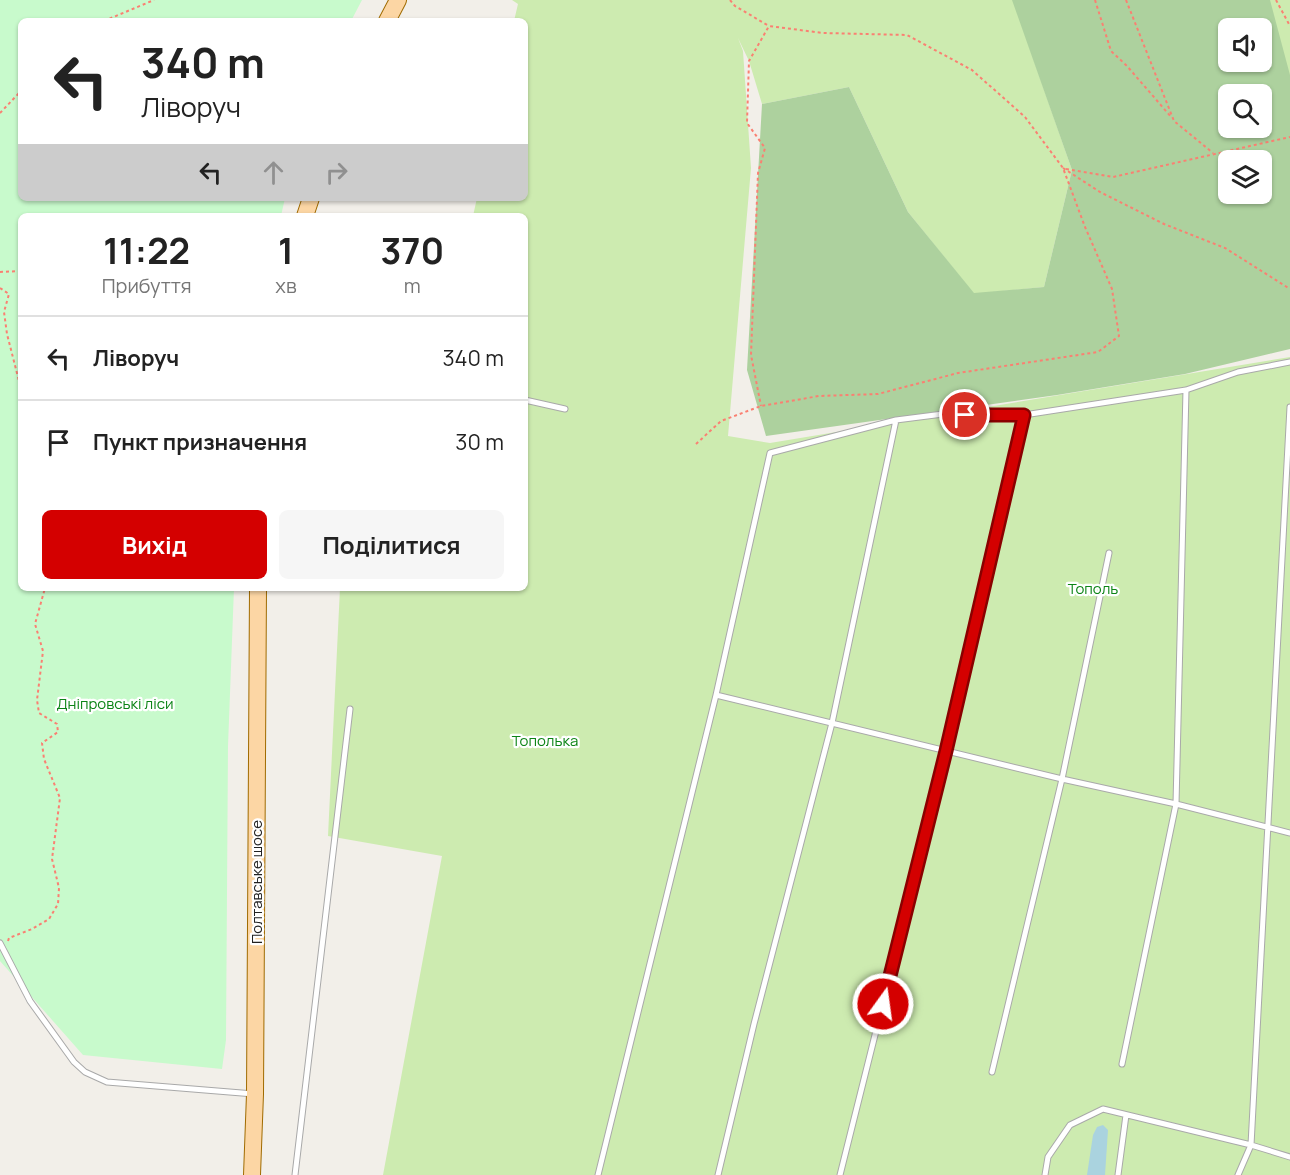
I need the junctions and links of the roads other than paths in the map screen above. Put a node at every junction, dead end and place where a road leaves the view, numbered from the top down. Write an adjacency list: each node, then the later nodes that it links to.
1 (398, 0): 2 (main road)
2 (389, 18)
3 (1290, 362): 4 (lane)
4 (1186, 390): 8 (lane); 17 (lane)
5 (528, 401): 7 (lane)
6 (1290, 407): 18 (lane)
7 (565, 410)
8 (1024, 415): 9 (lane); 15 (lane)
9 (896, 420): 12 (lane); 14 (lane)
10 (1109, 553): 16 (lane)
11 (258, 591): 23 (main road, Полтавське шосе)
12 (716, 695): 14 (lane); 29 (lane)
13 (350, 709): 28 (lane)
14 (832, 723): 15 (lane); 30 (lane)
15 (946, 751): 16 (lane); 31 (lane)
16 (1062, 779): 17 (lane); 22 (lane)
17 (1176, 804): 18 (lane); 21 (lane)
18 (1269, 827): 19 (lane); 25 (lane)
19 (1290, 833)
20 (2, 946): 23 (lane)
21 (1122, 1064)
22 (992, 1072)
23 (255, 1094): 27 (main road, Полтавське шосе)
24 (1126, 1115): 25 (lane); 32 (lane); 33 (lane)
25 (1251, 1145): 26 (lane); 34 (lane)
26 (1290, 1157)
27 (252, 1175)
28 (295, 1175)
29 (598, 1175)
30 (718, 1175)
31 (840, 1175)
32 (1044, 1175)
33 (1118, 1175)
34 (1238, 1175)

